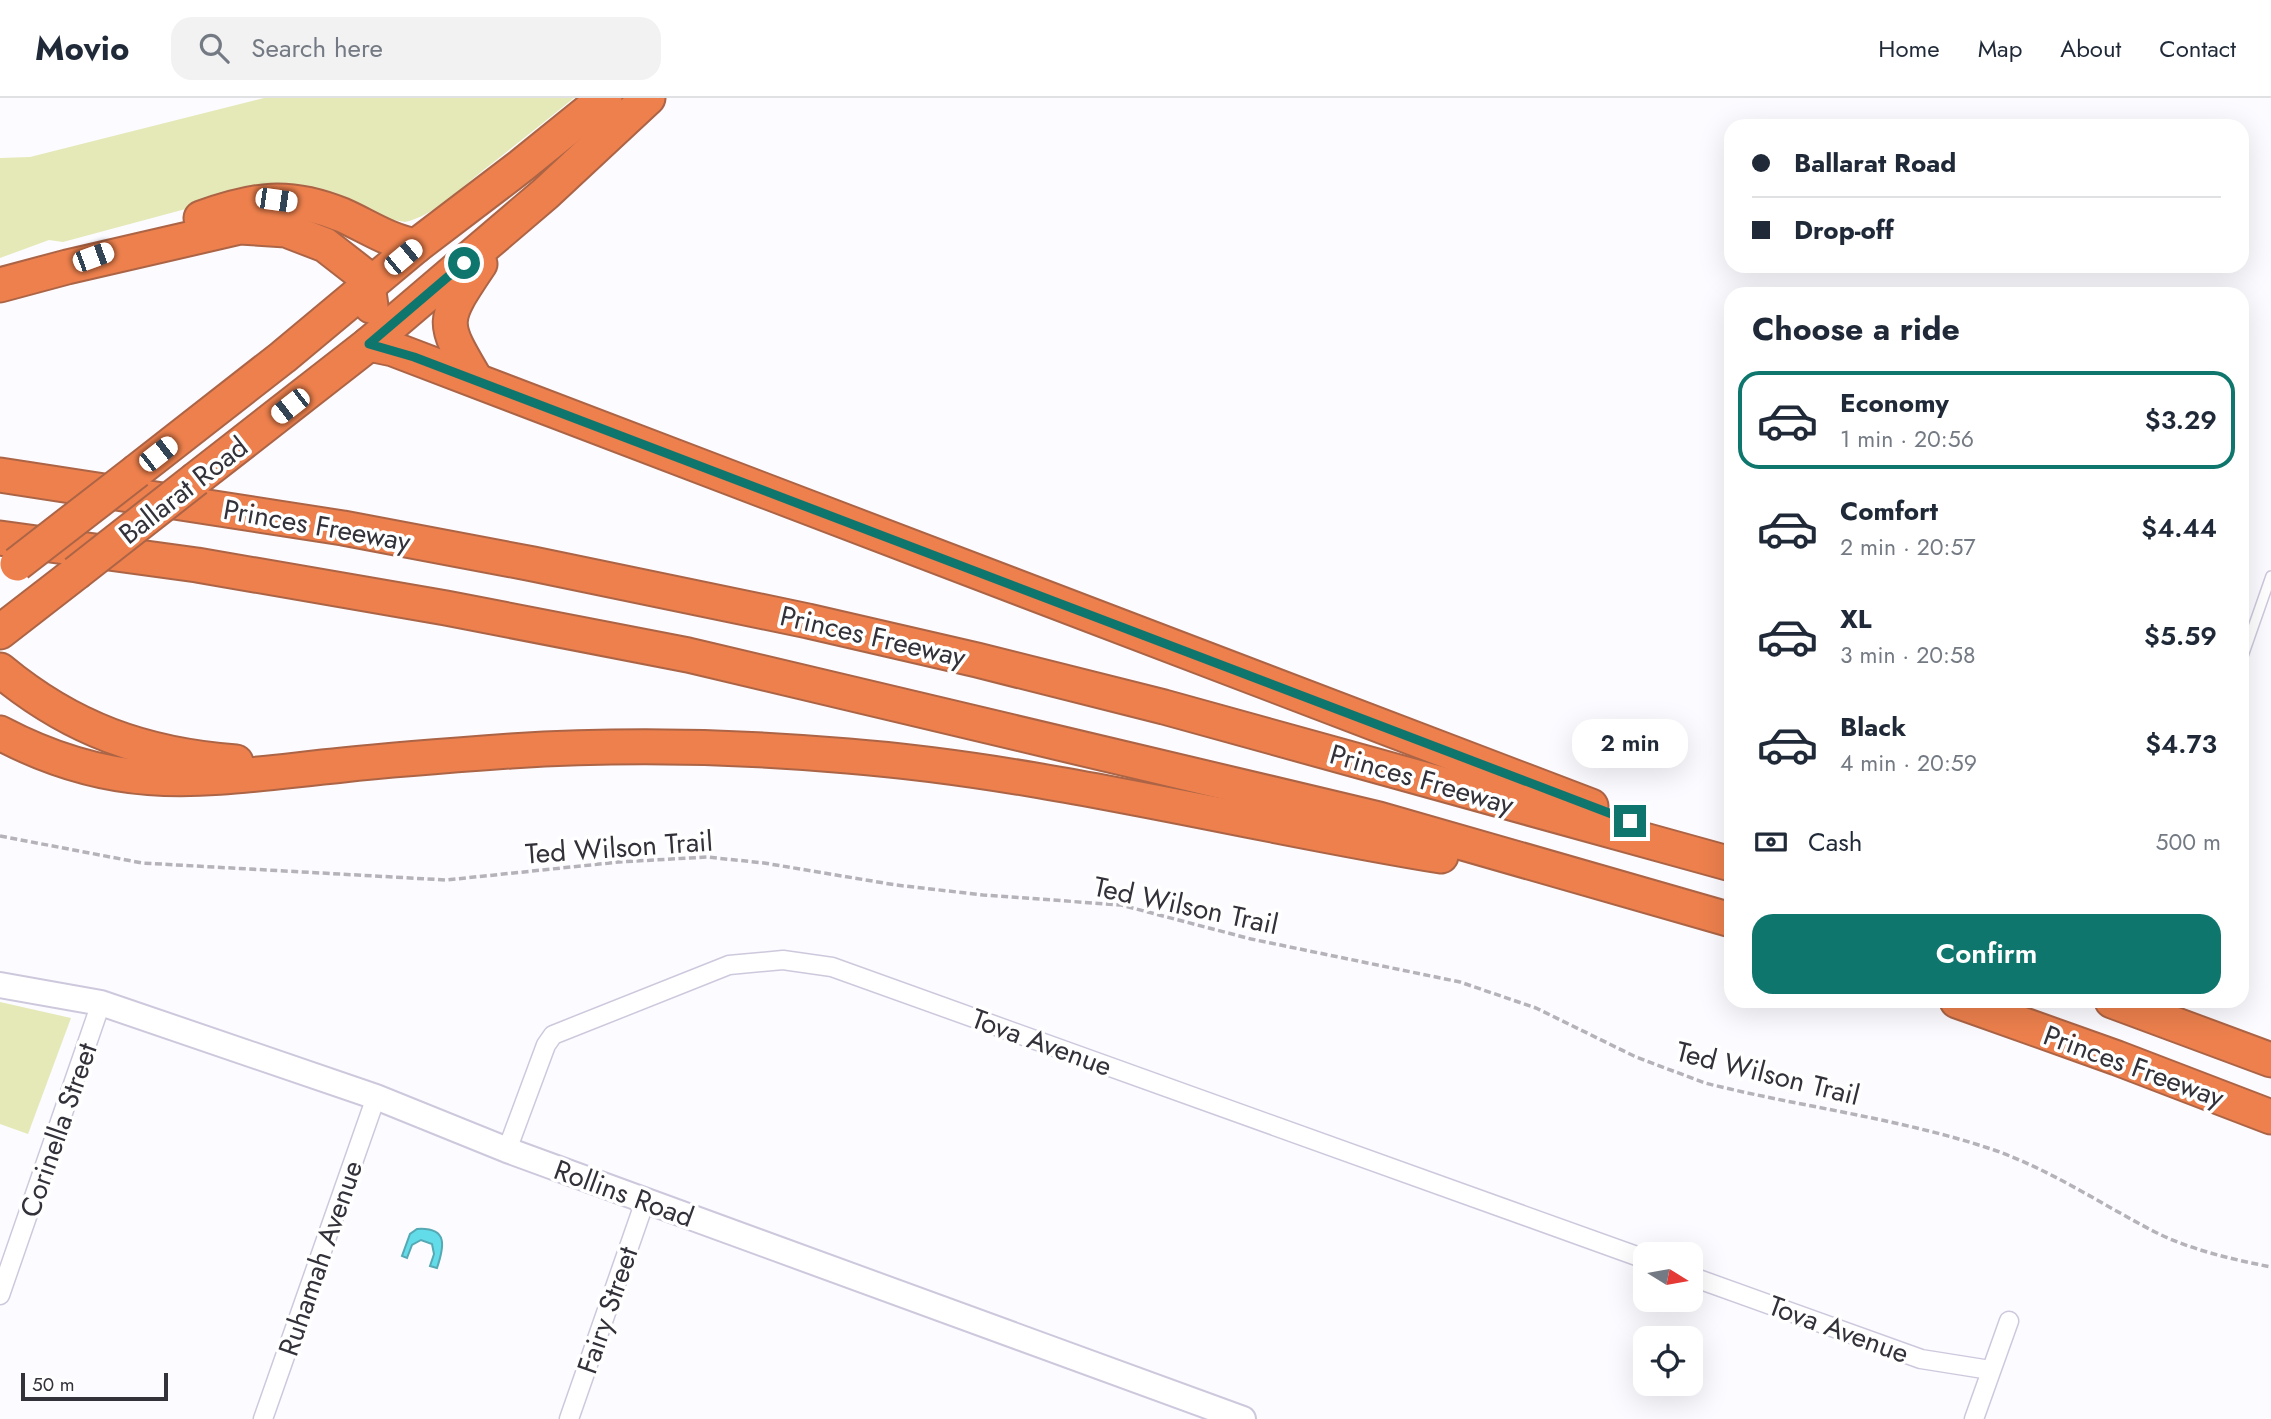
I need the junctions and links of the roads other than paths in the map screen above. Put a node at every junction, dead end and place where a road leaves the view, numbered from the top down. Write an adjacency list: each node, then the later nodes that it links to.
1 (605, 98): 4 (highway, Ballarat Road)
2 (648, 98): 3 (highway, Ballarat Road)
3 (503, 230): 8 (highway, Ballarat Road); 9 (highway)
4 (416, 246): 5 (highway); 7 (highway, Ballarat Road)
5 (67, 267): 6 (highway); 7 (highway)
6 (0, 285)
7 (368, 285): 8 (highway); 11 (highway, Ballarat Road, bridge)
8 (369, 344): 9 (highway); 13 (highway, Ballarat Road, bridge)
9 (475, 380): 18 (highway)
10 (0, 475): 19 (highway, Princes Freeway)
11 (6, 560): 20 (highway, Princes Freeway)
12 (2271, 576): 14 (lane)
13 (0, 632)
14 (2249, 639)
15 (0, 670): 17 (highway)
16 (0, 733): 17 (highway)
17 (343, 765): 20 (highway)
18 (1724, 859)
19 (1724, 860)
20 (1592, 880): 21 (highway, Princes Freeway)
21 (1724, 918)
22 (0, 985): 23 (street, Rollins Road)
23 (101, 1003): 27 (street, Rollins Road); 33 (street, Corinella Street)
24 (1977, 1008): 28 (highway, Princes Freeway)
25 (2131, 1008): 26 (highway, Princes Freeway)
26 (2271, 1060)
27 (376, 1097): 29 (street, Rollins Road); 36 (street, Ruhamah Avenue)
28 (2271, 1117)
29 (507, 1150): 30 (street, Rollins Road); 31 (street, Tova Avenue)
30 (645, 1201): 37 (street, Fairy Street); 38 (street, Rollins Road)
31 (1633, 1255)
32 (1703, 1281): 35 (street, Tova Avenue)
33 (0, 1295)
34 (2009, 1321): 35 (street)
35 (1990, 1370): 39 (street)
36 (263, 1419)
37 (569, 1419)
38 (1243, 1419)
39 (1974, 1419)

